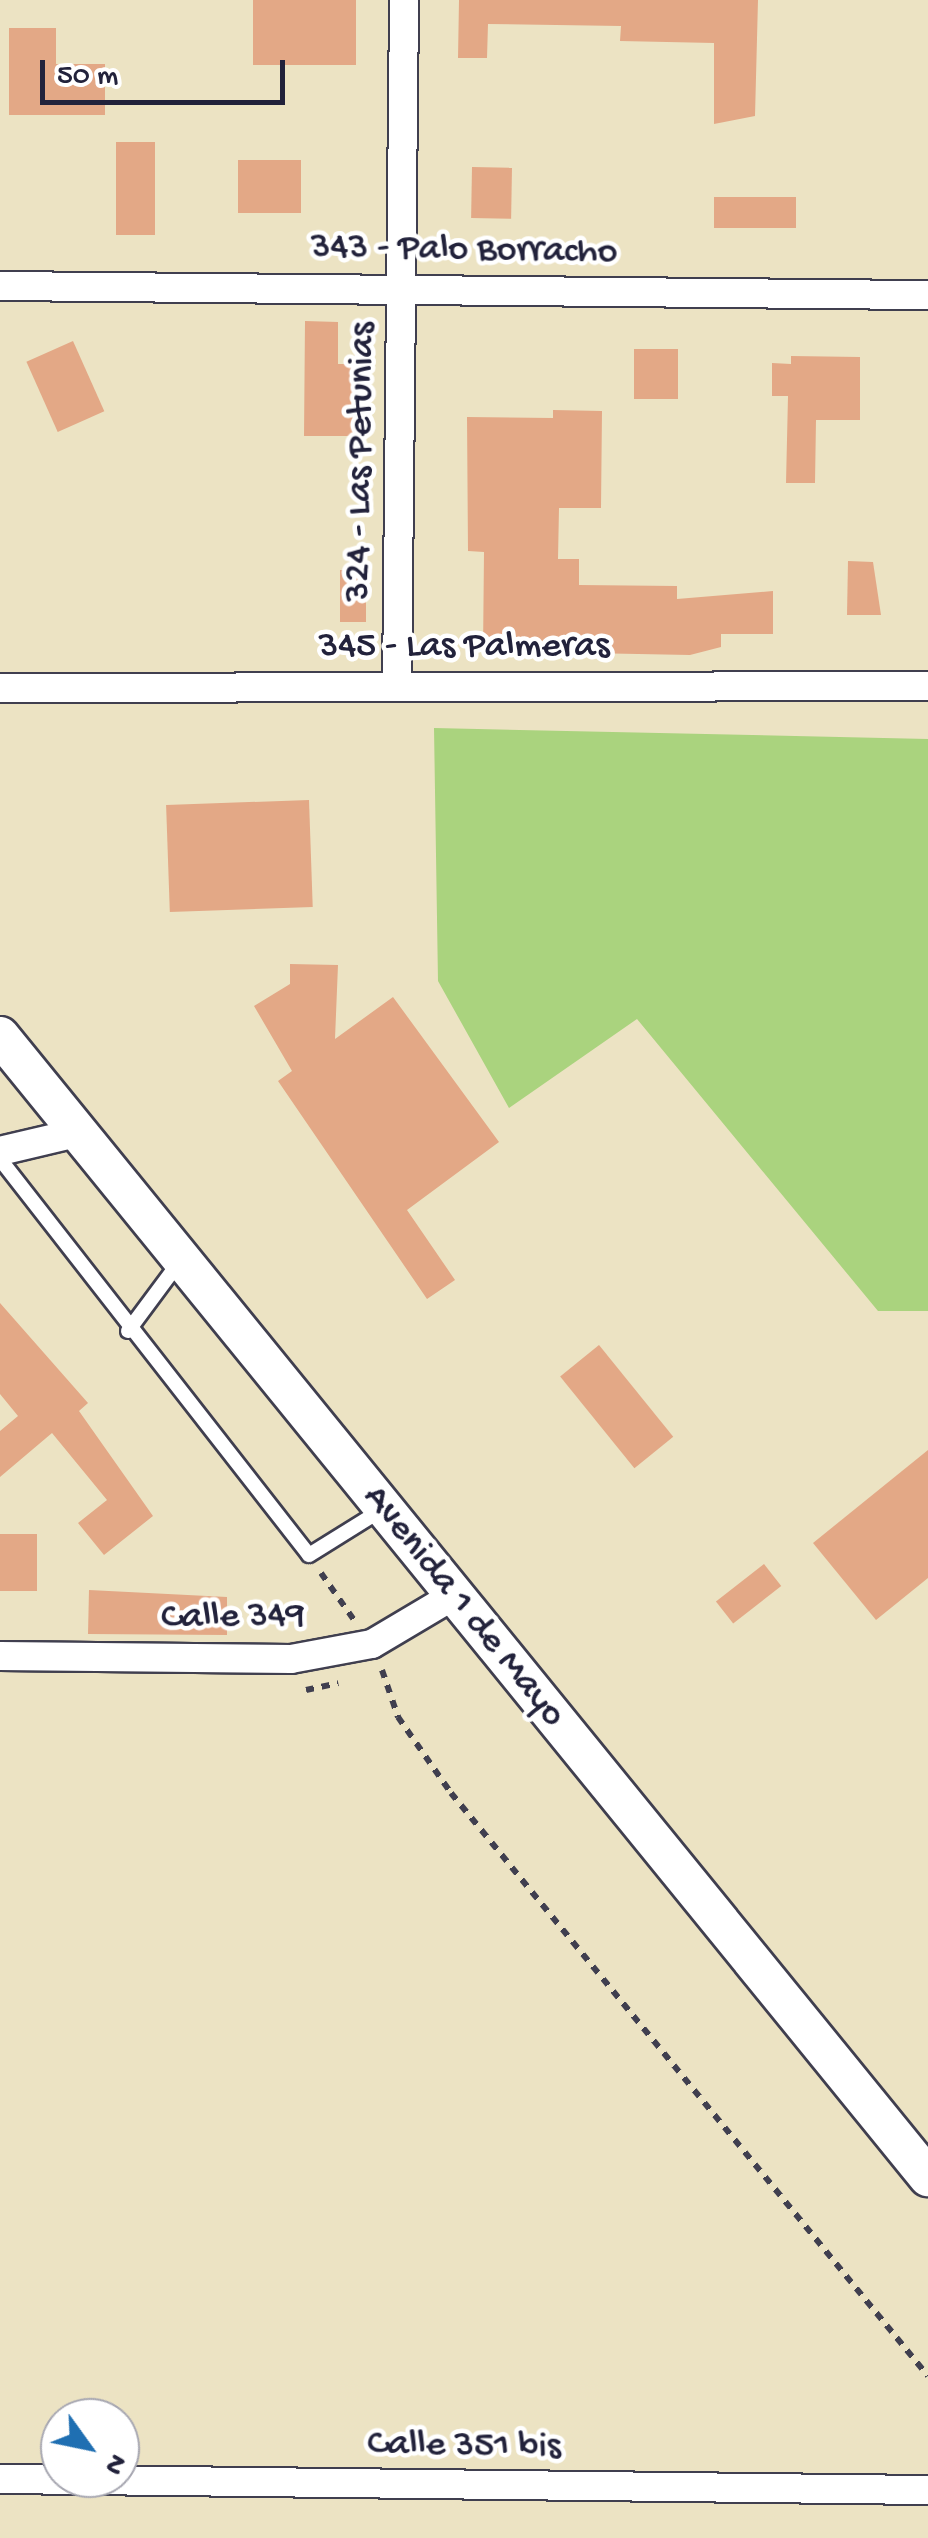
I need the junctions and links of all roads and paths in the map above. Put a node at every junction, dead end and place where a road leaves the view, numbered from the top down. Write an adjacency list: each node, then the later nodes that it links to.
1 (404, 0): 3 (street, 324 - Las Petunias)
2 (0, 286): 3 (street, 343 - Palo Borracho)
3 (402, 288): 4 (street, 343 - Palo Borracho); 5 (street, 324 - Las Petunias)
4 (928, 295)
5 (397, 685): 6 (street, 345 - Las Palmeras); 7 (street, 345 - Las Palmeras)
6 (928, 686)
7 (0, 688)
8 (0, 1036): 9 (main road, Avenida 1 de Mayo)
9 (78, 1133): 10 (street); 12 (main road, Avenida 1 de Mayo)
10 (0, 1151)
11 (0, 1159): 13 (lane)
12 (180, 1261): 13 (lane); 14 (main road, Avenida 1 de Mayo)
13 (128, 1331): 15 (lane)
14 (384, 1508): 15 (lane); 16 (main road, Avenida 1 de Mayo)
15 (309, 1556): 17 (path)
16 (453, 1596): 17 (street, Calle 349); 19 (main road, Avenida 1 de Mayo)
17 (372, 1644): 18 (street, Calle 349); 20 (path)
18 (0, 1656)
19 (928, 2177)
20 (928, 2376)
21 (0, 2479): 22 (street, Calle 351 bis)
22 (928, 2490)

